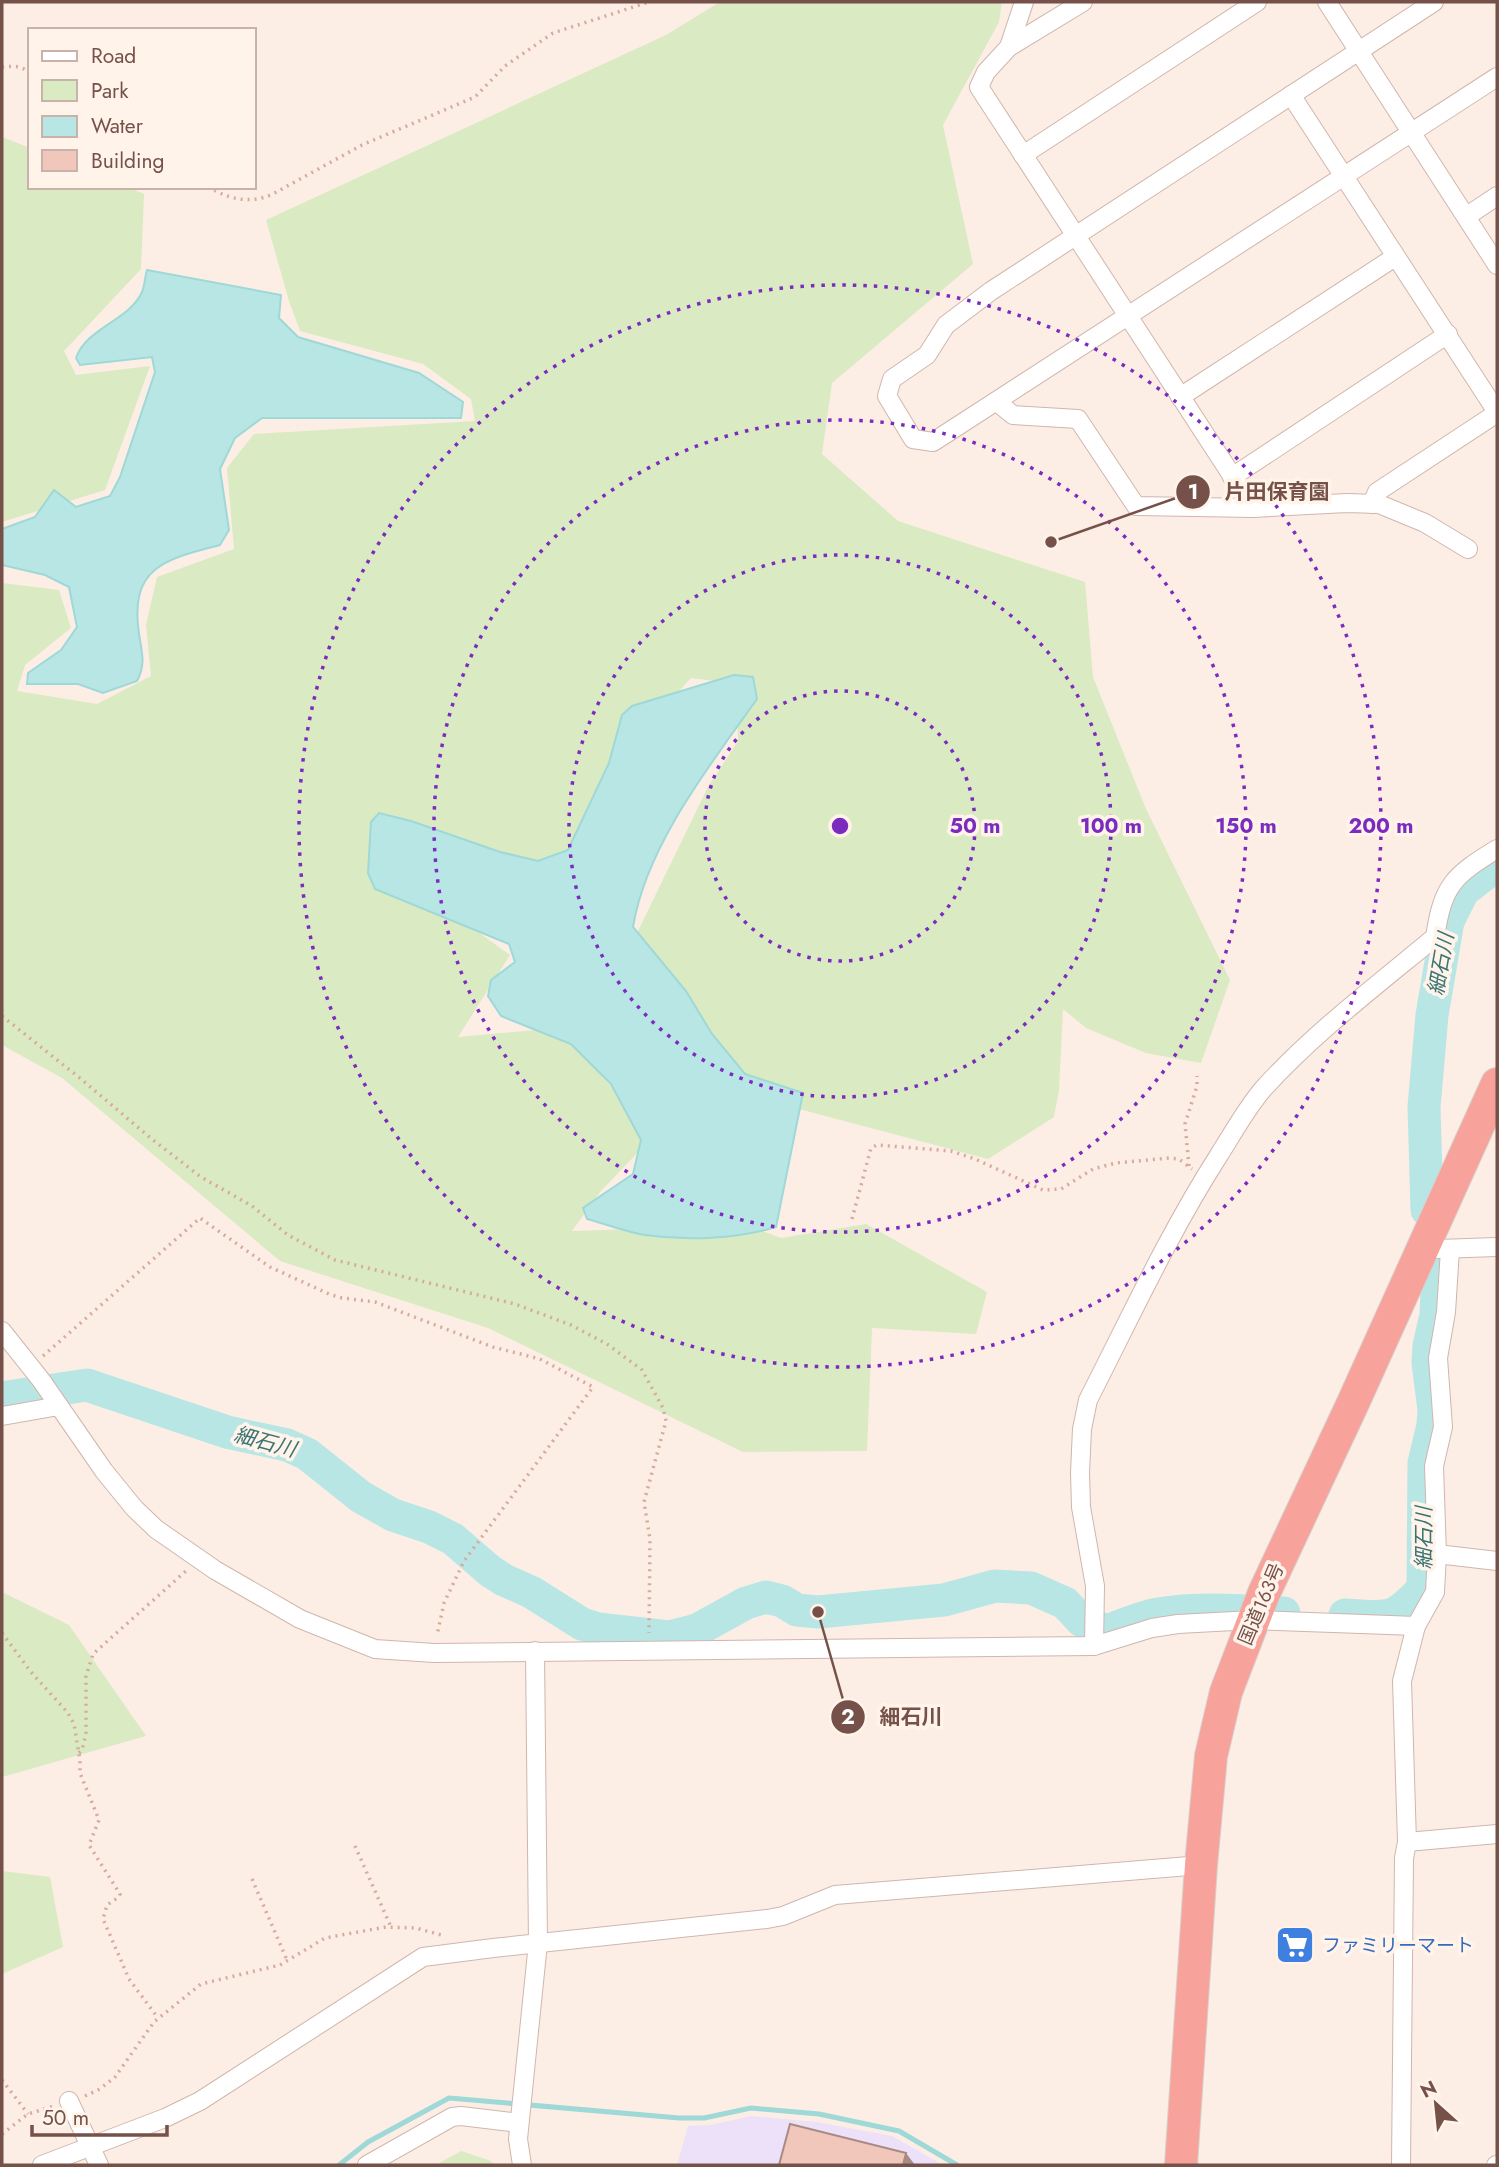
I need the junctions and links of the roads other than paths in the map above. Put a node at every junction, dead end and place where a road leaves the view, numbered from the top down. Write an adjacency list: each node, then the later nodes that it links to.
1 (1024, 2): 6 (street)
2 (1083, 2): 6 (street)
3 (1257, 2): 11 (street)
4 (1327, 2): 7 (street)
5 (1434, 2): 7 (street)
6 (1009, 47): 11 (street)
7 (1358, 51): 9 (street); 10 (street)
8 (1497, 77): 10 (street)
9 (1291, 95): 12 (street); 15 (street)
10 (1412, 133): 12 (street); 14 (street)
11 (1023, 155): 15 (street)
12 (1344, 177): 16 (street); 18 (street)
13 (1497, 196): 14 (street)
14 (1467, 216): 17 (street)
15 (1076, 236): 18 (street); 21 (street)
16 (1395, 257): 19 (street); 20 (street)
17 (1497, 265)
18 (1128, 317): 20 (street); 21 (street)
19 (1448, 334): 22 (street); 23 (street)
20 (1180, 397): 23 (street)
21 (997, 402): 25 (street)
22 (1497, 413): 24 (street)
23 (1232, 477): 25 (street)
24 (1372, 503): 25 (street); 26 (street)
25 (1252, 508)
26 (1468, 549)
27 (1497, 849): 38 (street)
28 (1497, 1084): 30 (highway, 国道163号)
29 (1497, 1247): 30 (street)
30 (1436, 1249): 34 (street); 36 (highway, 国道163号)
31 (2, 1331): 32 (street)
32 (57, 1403): 33 (street); 39 (street)
33 (2, 1416)
34 (1437, 1554): 35 (street); 37 (street)
35 (1497, 1562)
36 (1258, 1607): 37 (street); 38 (street); 42 (highway, 国道163号)
37 (1416, 1626): 41 (street)
38 (1094, 1643): 39 (street)
39 (535, 1651): 43 (street)
40 (1497, 1834): 41 (street)
41 (1407, 1842): 52 (street)
42 (1201, 1865): 43 (street); 51 (highway, 国道163号)
43 (538, 1943): 45 (street); 46 (street)
44 (69, 2101): 46 (street)
45 (520, 2120): 49 (street); 50 (street)
46 (89, 2147): 47 (street); 48 (street)
47 (42, 2165)
48 (99, 2165)
49 (367, 2165)
50 (522, 2165)
51 (1181, 2165)
52 (1401, 2165)

